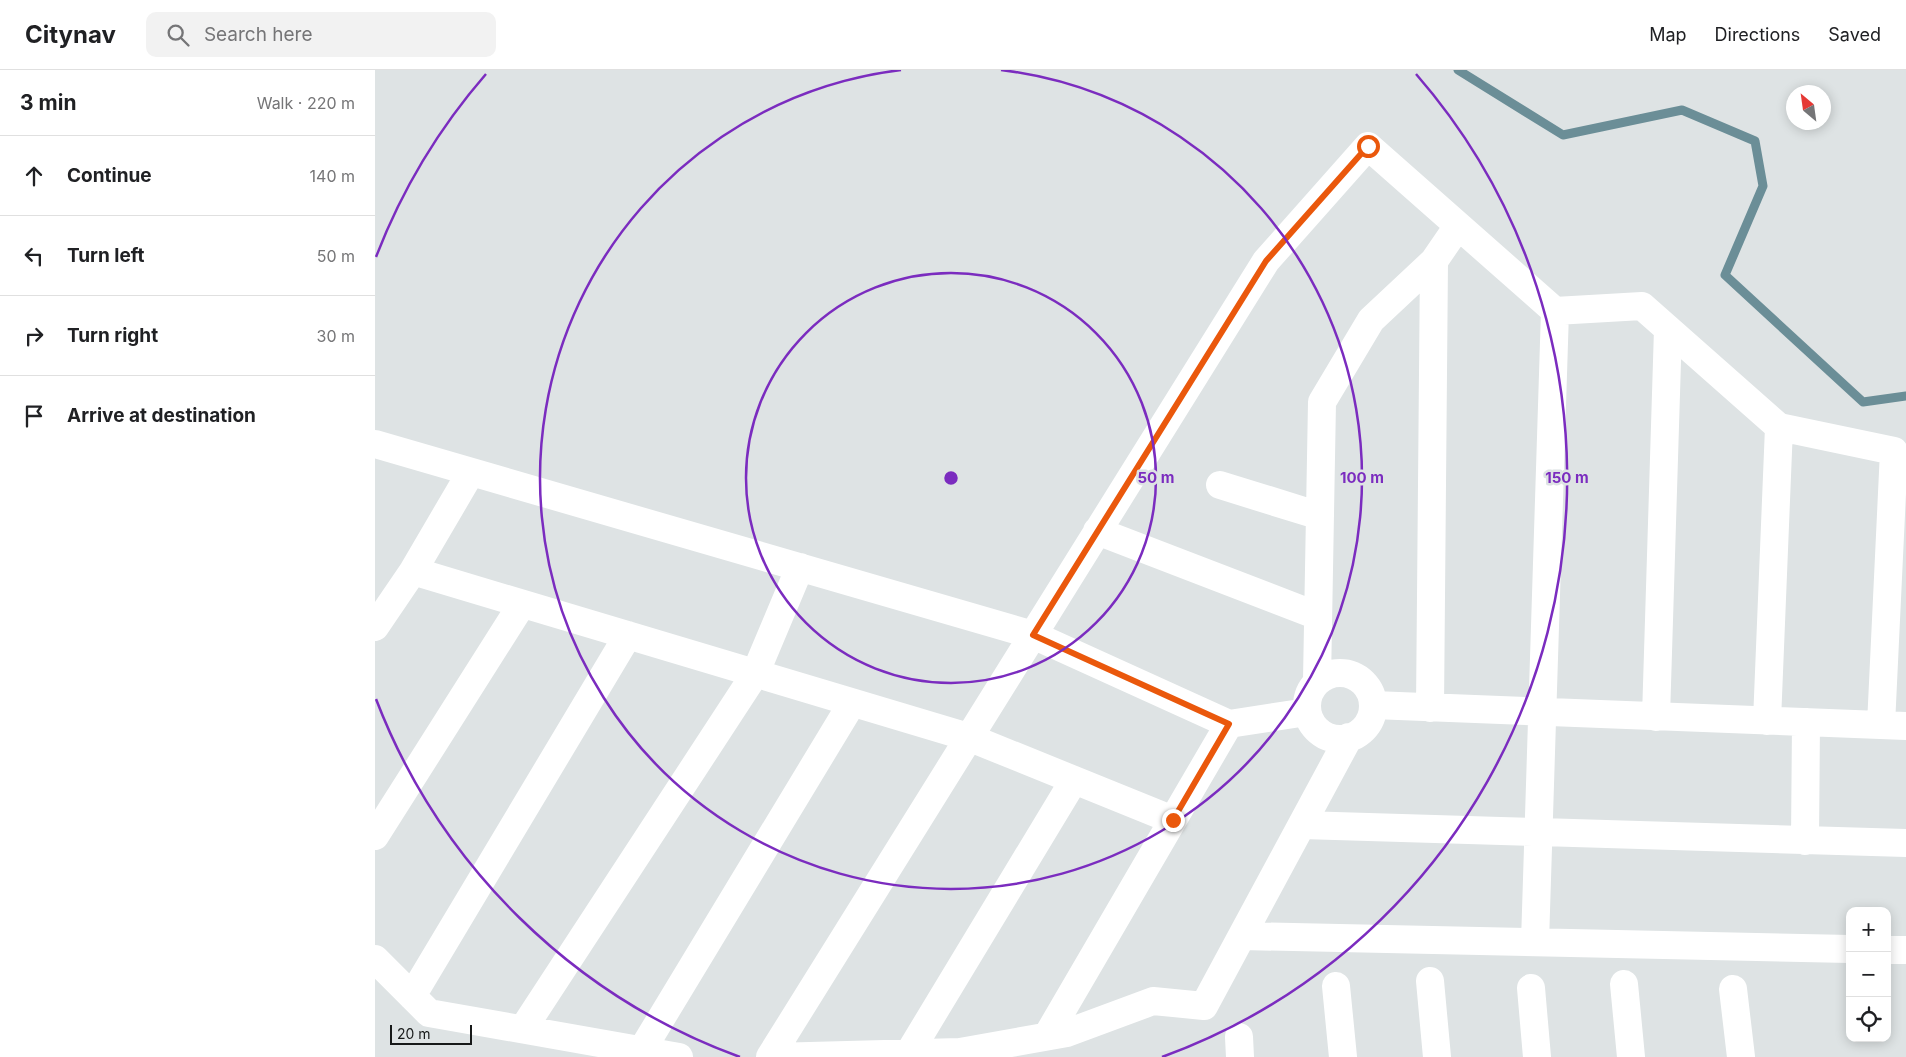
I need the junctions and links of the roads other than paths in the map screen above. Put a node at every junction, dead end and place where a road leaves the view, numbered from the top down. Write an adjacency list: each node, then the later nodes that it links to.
1 (1458, 226): 2 (street); 3 (street); 10 (street)
2 (1434, 261): 9 (street); 22 (street)
3 (1555, 311): 4 (street); 24 (street)
4 (1668, 329): 5 (street); 25 (street)
5 (1779, 427): 26 (street); 29 (street)
6 (375, 444): 7 (street)
7 (471, 472): 11 (street); 12 (street)
8 (1220, 485): 9 (street)
9 (1320, 516): 14 (street)
10 (1097, 531): 14 (street); 16 (street)
11 (800, 567): 16 (street); 18 (street)
12 (413, 571): 13 (street); 15 (street)
13 (522, 604): 17 (street); 36 (street)
14 (1318, 616): 19 (street)
15 (375, 628)
16 (1033, 635): 28 (street); 30 (street)
17 (628, 636): 18 (street); 50 (street)
18 (755, 674): 20 (street); 51 (street)
19 (1317, 681): 21 (street); 23 (street)
20 (852, 703): 30 (street); 53 (street)
21 (1373, 706): 22 (street); 31 (street)
22 (1429, 708): 24 (street)
23 (1307, 712): 28 (street); 31 (street)
24 (1543, 712): 25 (street); 35 (street)
25 (1656, 716): 26 (street)
26 (1767, 721): 27 (street)
27 (1806, 722): 29 (street); 37 (street)
28 (1229, 724): 33 (street)
29 (1893, 726)
30 (969, 737): 32 (street); 56 (street)
31 (1349, 737): 34 (street)
32 (1074, 780): 33 (street); 54 (street)
33 (1173, 820): 52 (street)
34 (1302, 825): 35 (street); 39 (street)
35 (1538, 832): 37 (street); 40 (street)
36 (375, 836)
37 (1805, 841): 38 (street)
38 (1906, 844)
39 (1242, 936): 40 (street); 52 (street)
40 (1535, 942): 41 (street)
41 (1846, 949)
42 (1891, 950): 43 (street)
43 (1906, 950)
44 (375, 959): 50 (street)
45 (1430, 981): 58 (street)
46 (1624, 984): 60 (street)
47 (1336, 986): 57 (street)
48 (1531, 988): 59 (street)
49 (1733, 990): 61 (street)
50 (412, 996): 51 (street)
51 (523, 1029): 53 (street)
52 (1047, 1036): 54 (street)
53 (642, 1050): 55 (street)
54 (909, 1053): 56 (street)
55 (679, 1057)
56 (771, 1057)
57 (1343, 1057)
58 (1437, 1057)
59 (1537, 1057)
60 (1631, 1057)
61 (1741, 1057)

